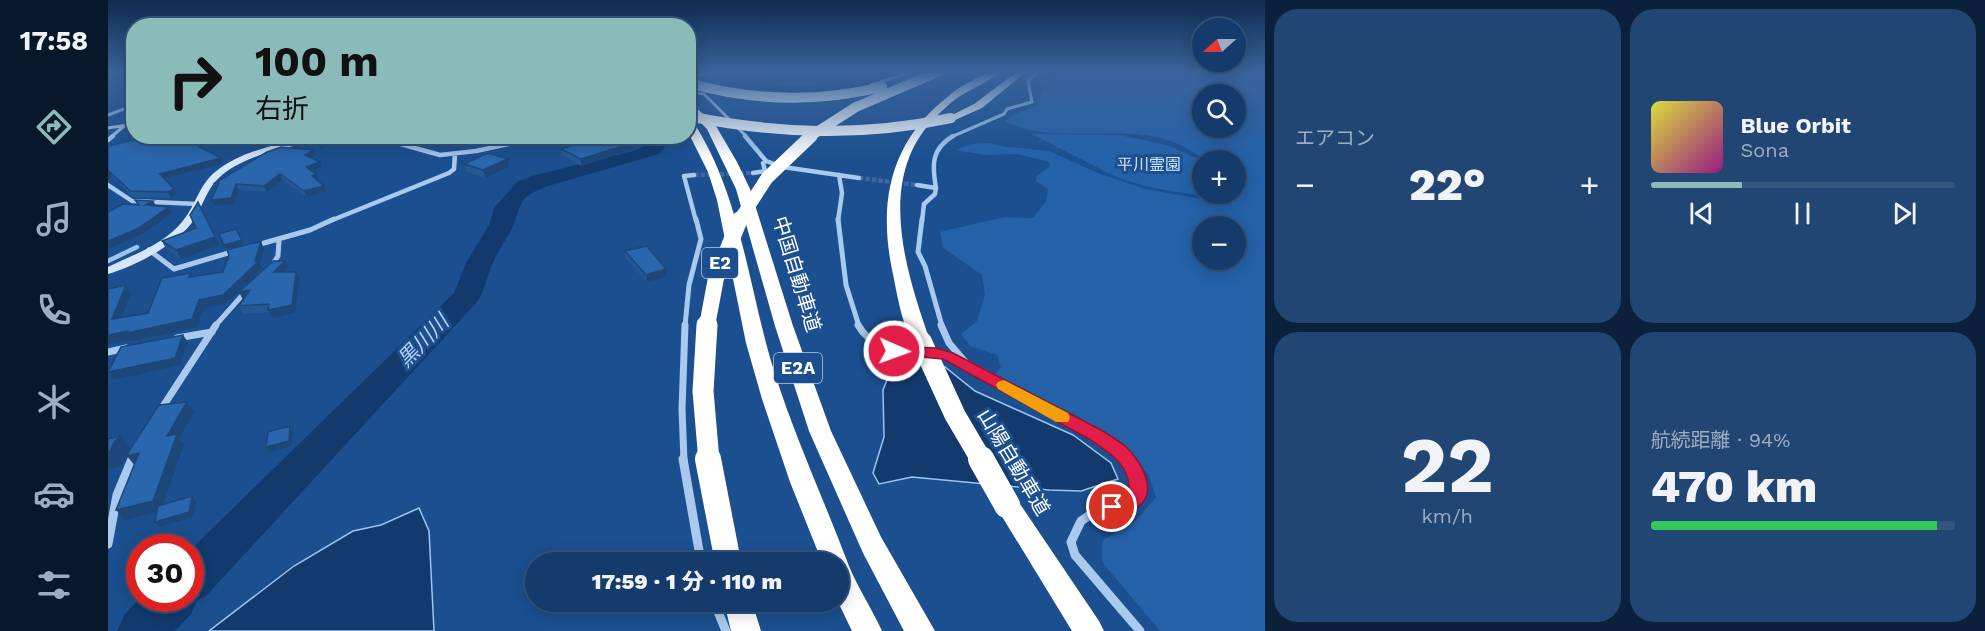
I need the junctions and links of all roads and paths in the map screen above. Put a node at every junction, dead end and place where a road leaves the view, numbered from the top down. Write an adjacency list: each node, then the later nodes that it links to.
1 (697, 100): 49 (highway, 中国自動車道 / E2A)
2 (700, 100): 16 (street)
3 (869, 100): 41 (highway, E2, bridge)
4 (946, 100): 50 (highway, 山陽自動車道, bridge)
5 (985, 100): 7 (highway, bridge)
6 (1032, 100): 23 (street)
7 (696, 117)
8 (124, 126): 9 (street); 11 (street)
9 (108, 128)
10 (696, 134): 42 (highway, E2A)
11 (108, 140)
12 (294, 144): 24 (street)
13 (398, 144): 15 (street)
14 (506, 144): 15 (street)
15 (455, 154): 25 (street)
16 (766, 161): 17 (street); 19 (street)
17 (753, 173)
18 (694, 175): 40 (street)
19 (839, 175): 20 (street); 36 (street)
20 (859, 177)
21 (108, 185): 24 (street)
22 (916, 185): 23 (street)
23 (936, 188): 36 (street)
24 (197, 204): 28 (street)
25 (279, 240): 26 (street); 30 (street)
26 (251, 247)
27 (241, 249): 28 (street)
28 (149, 250): 29 (street)
29 (108, 271)
30 (266, 272)
31 (252, 285): 32 (street)
32 (212, 332): 33 (street); 37 (street)
33 (166, 341)
34 (131, 347): 35 (street)
35 (108, 352)
36 (971, 367): 51 (street)
37 (154, 420)
38 (138, 446): 39 (street)
39 (108, 543)
40 (699, 552)
41 (726, 552)
42 (831, 552)
43 (849, 594): 48 (highway)
44 (717, 612): 46 (street)
45 (741, 612): 47 (highway)
46 (726, 631)
47 (746, 631)
48 (867, 631)
49 (920, 631)
50 (1089, 631)
51 (1140, 631)

